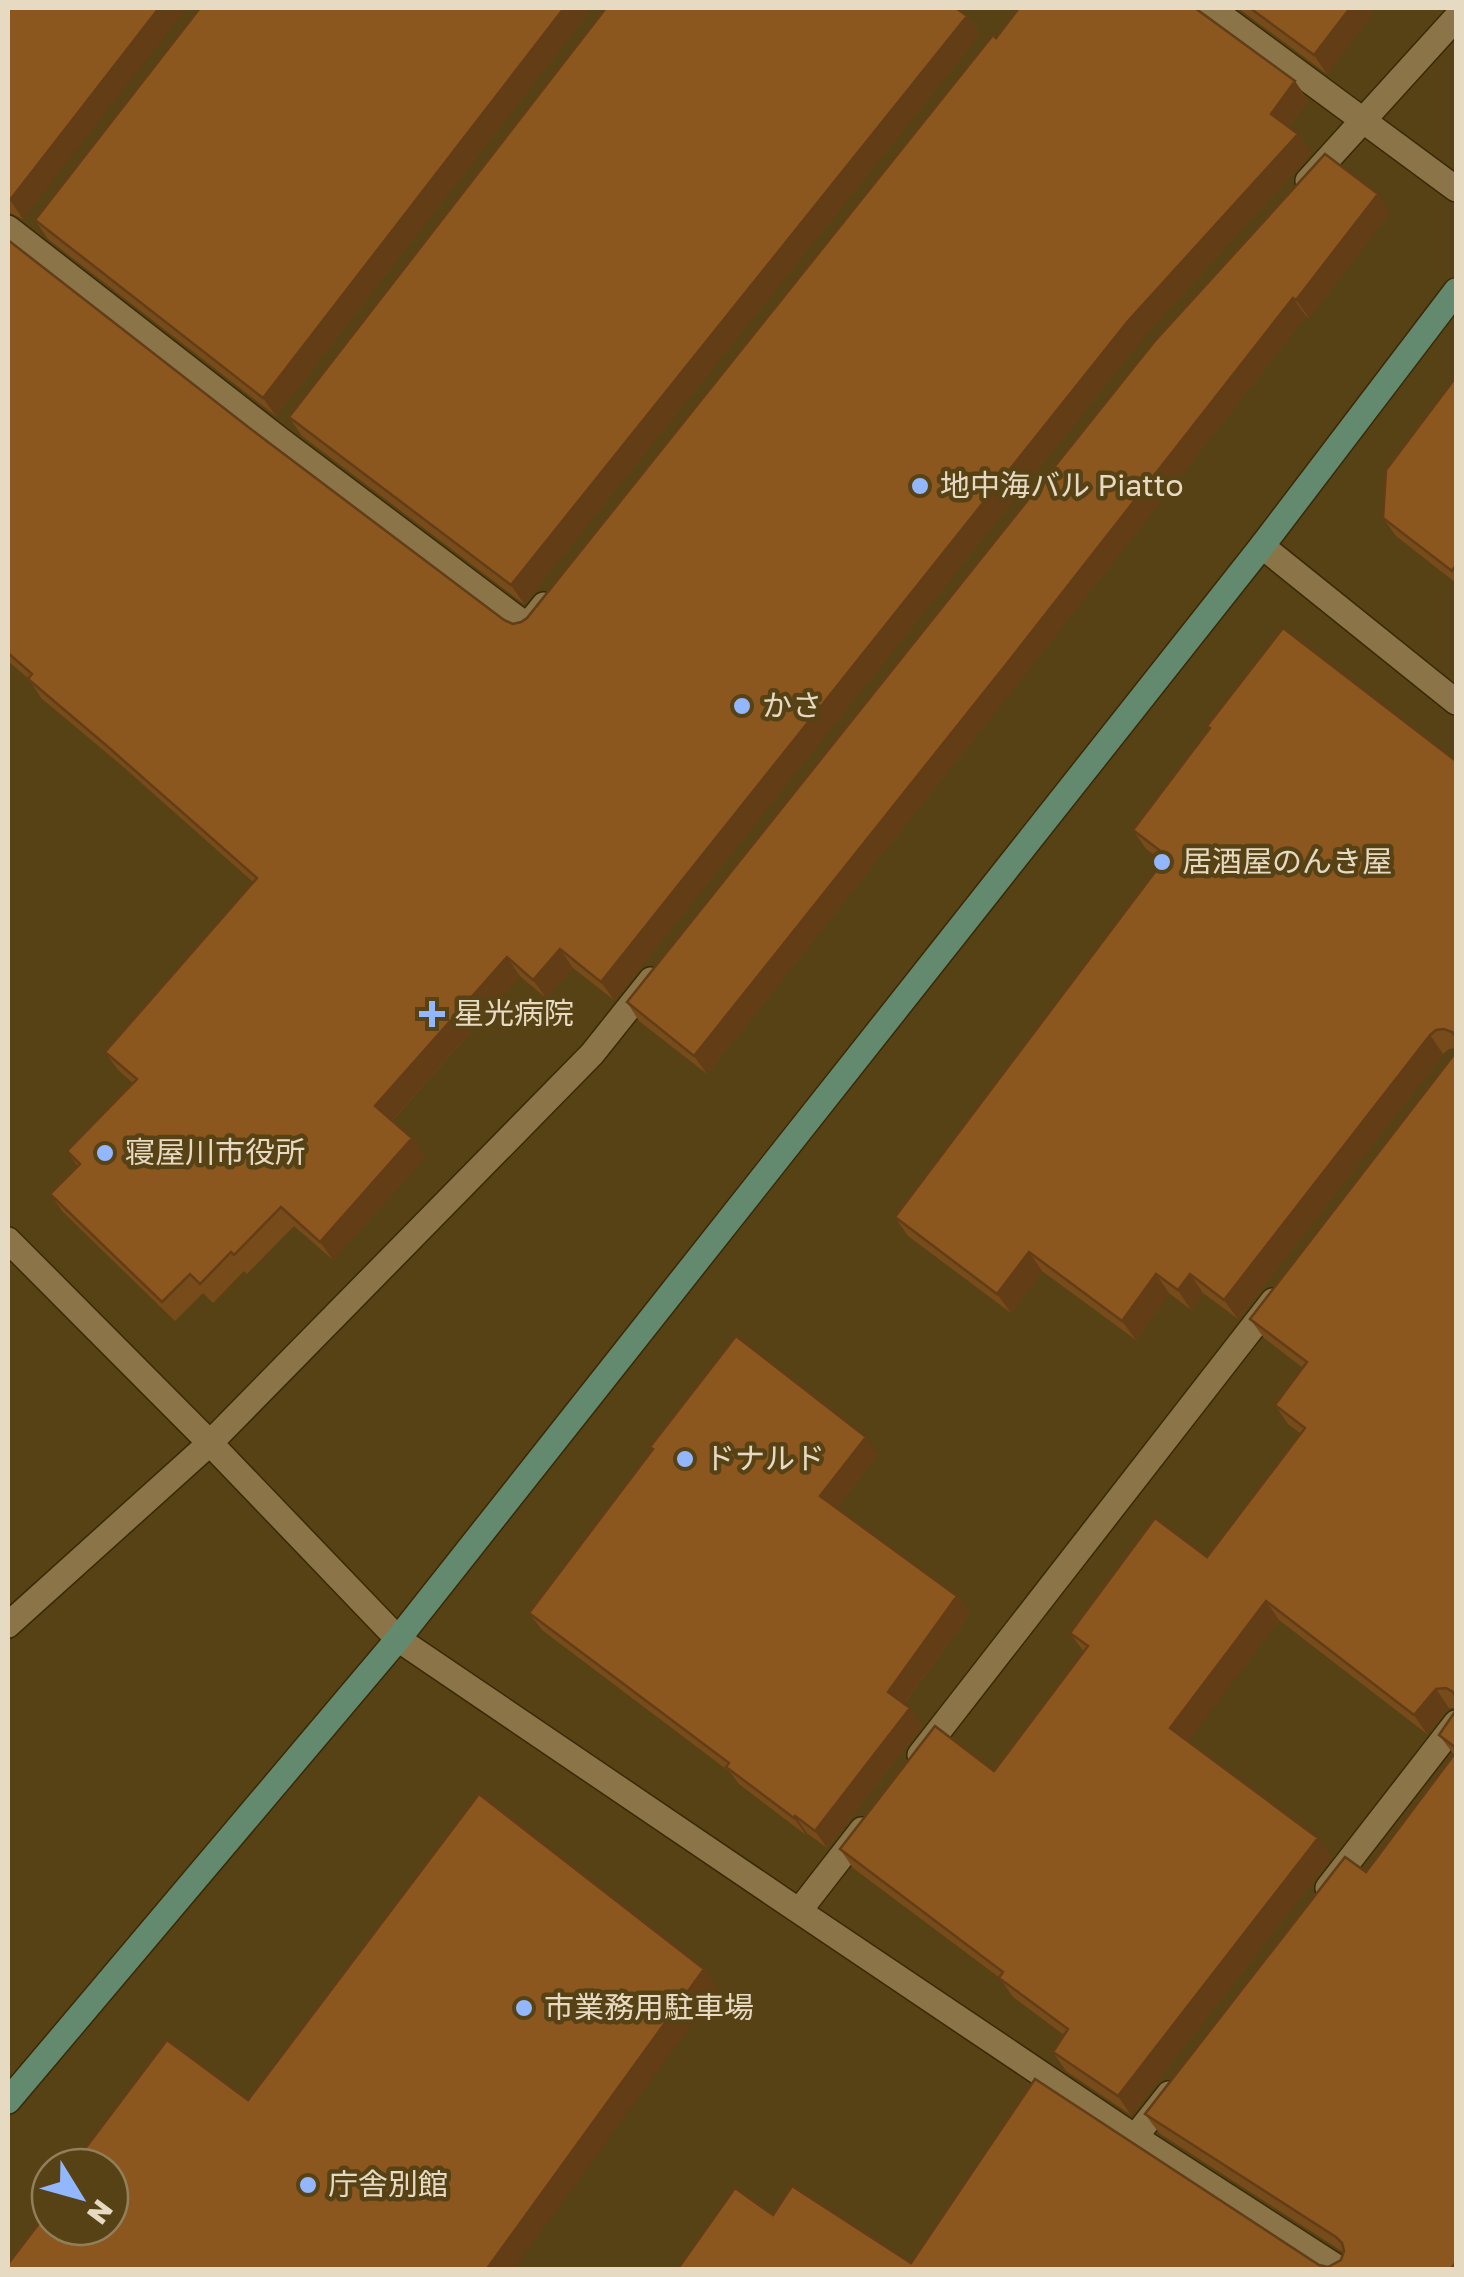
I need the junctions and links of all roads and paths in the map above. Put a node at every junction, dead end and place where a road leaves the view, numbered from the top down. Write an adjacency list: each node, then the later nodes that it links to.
1 (1211, 8): 3 (street)
2 (1456, 18): 3 (street)
3 (1363, 120): 4 (street); 5 (street)
4 (1456, 189)
5 (1298, 192)
6 (23, 232): 9 (street)
7 (1456, 292): 8 (street)
8 (1262, 546): 10 (street); 16 (street)
9 (564, 580)
10 (1456, 702)
11 (665, 962): 14 (street)
12 (8, 1240): 14 (street)
13 (1286, 1283): 18 (street)
14 (210, 1444): 15 (street); 16 (street)
15 (8, 1626)
16 (398, 1639): 21 (street); 23 (street)
17 (1456, 1723): 20 (street)
18 (908, 1770)
19 (872, 1817): 21 (street)
20 (1314, 1907)
21 (799, 1911): 24 (street)
22 (1182, 2076): 24 (street)
23 (8, 2101)
24 (1135, 2137): 25 (street)
25 (1341, 2270)

